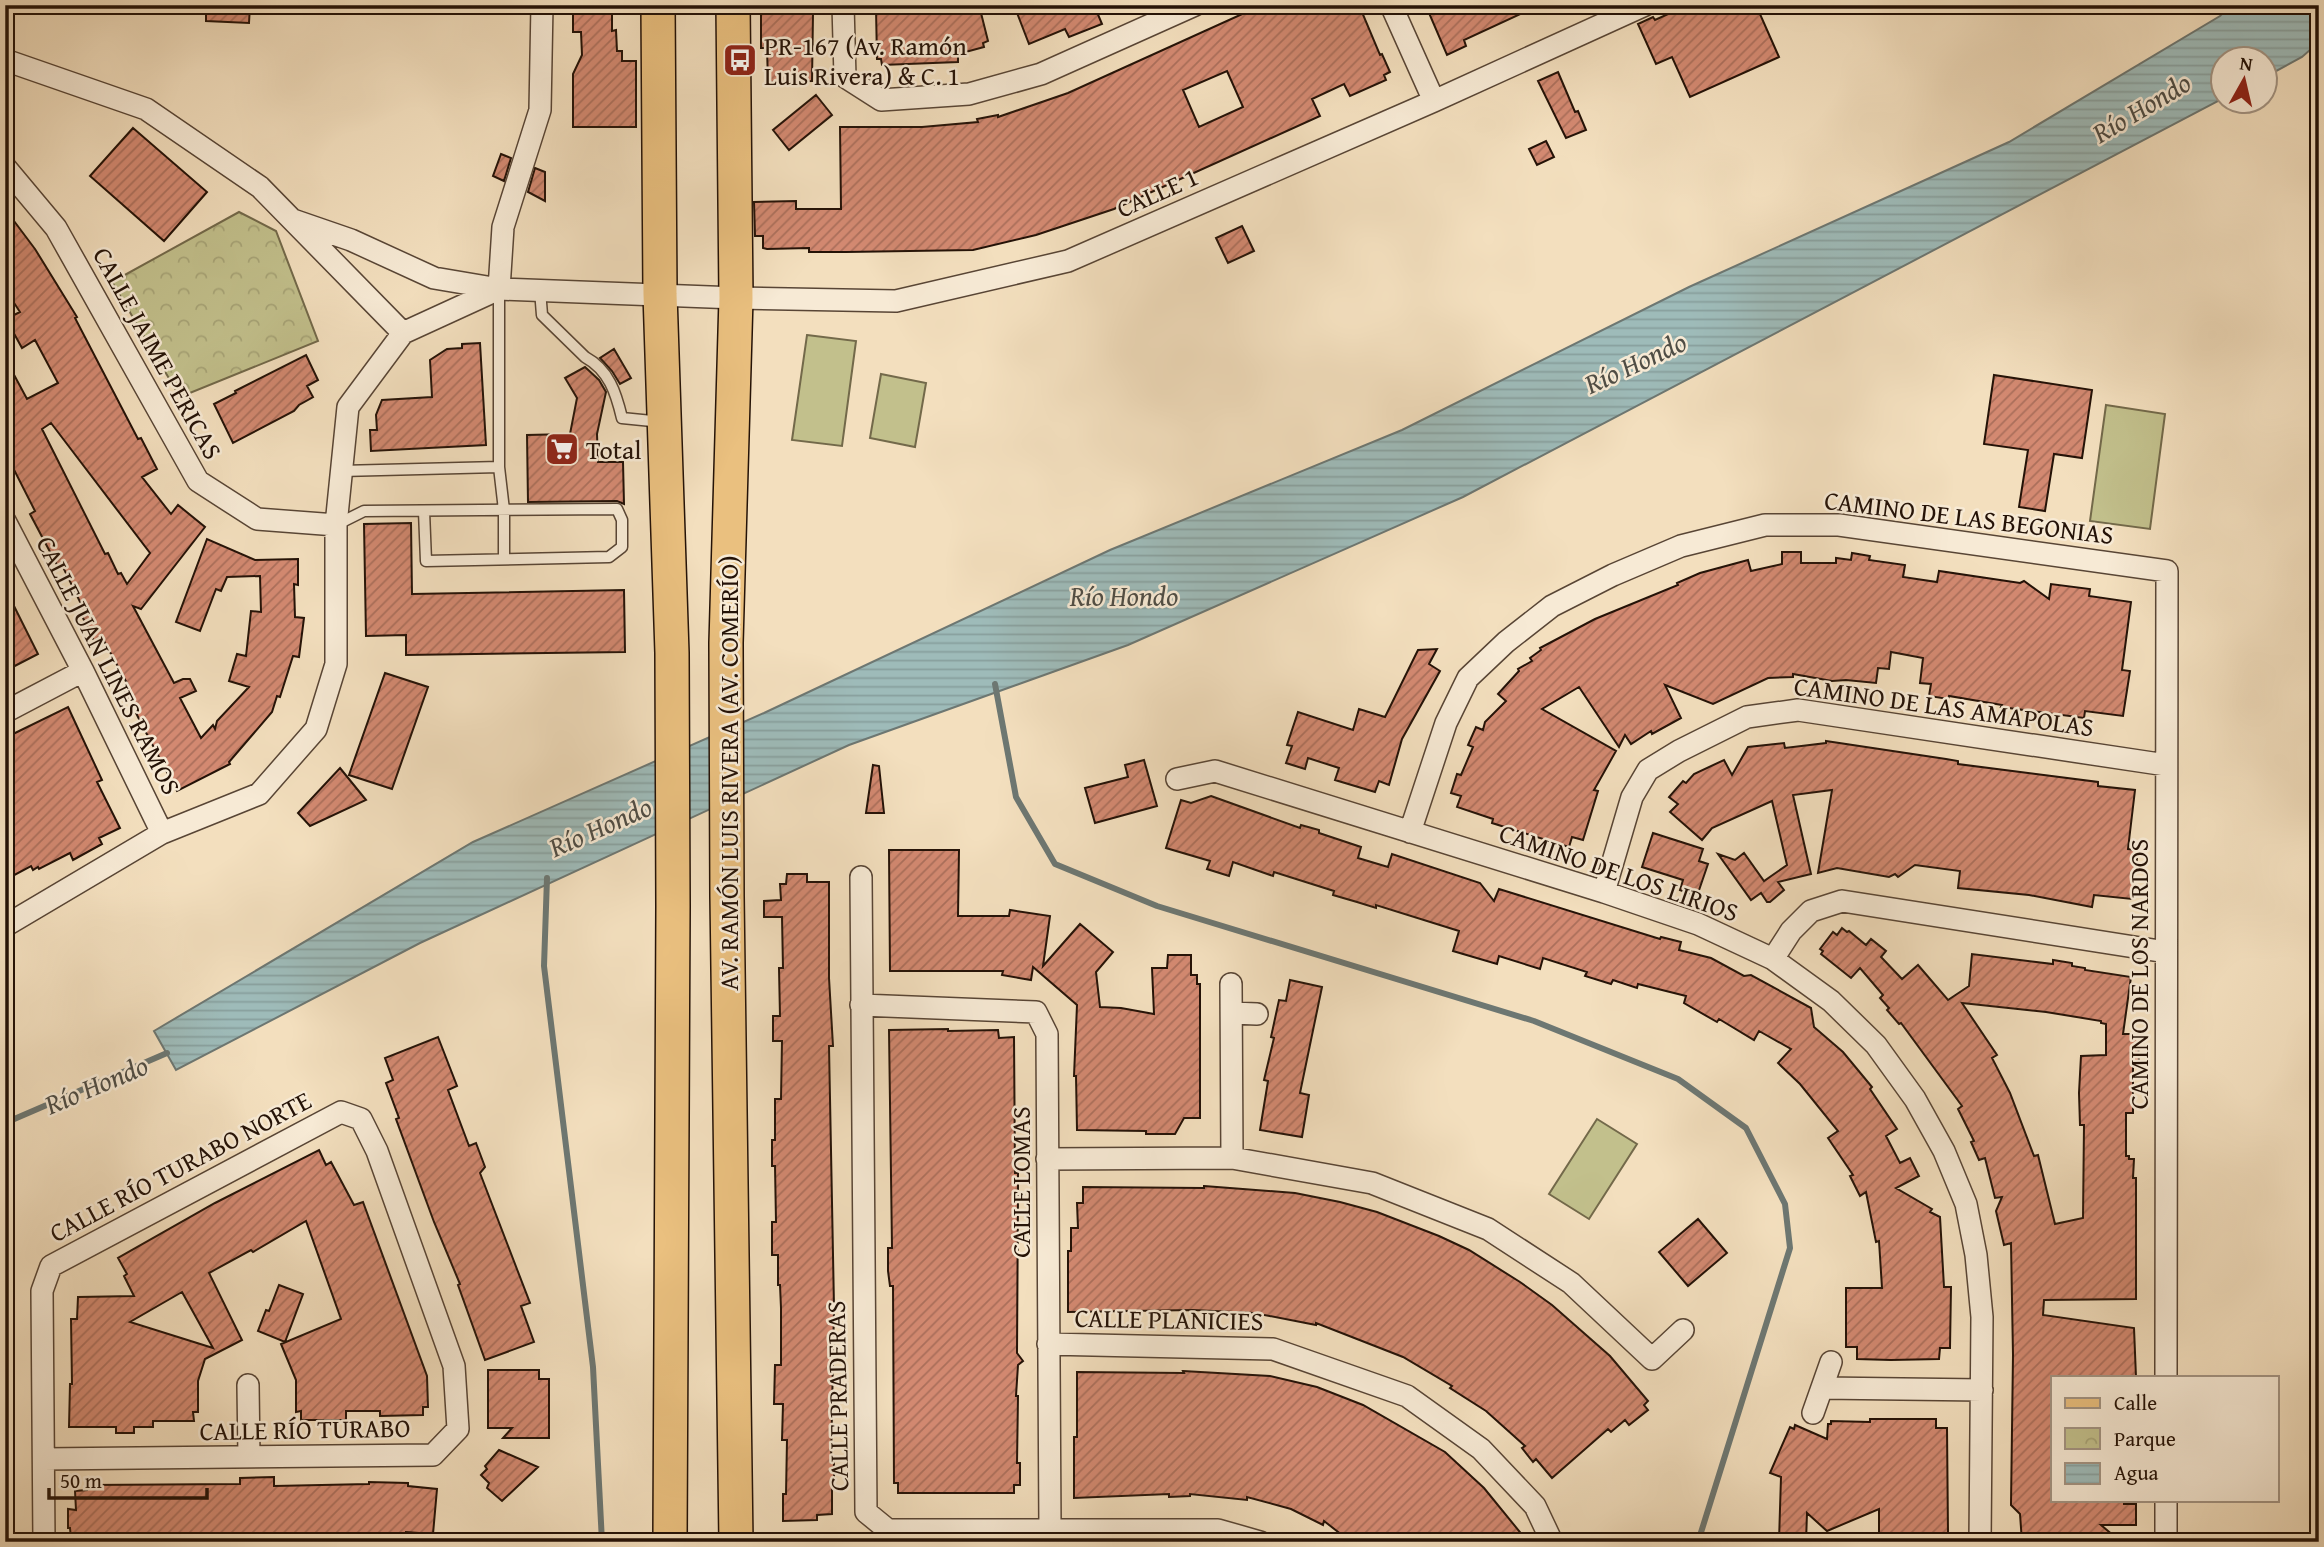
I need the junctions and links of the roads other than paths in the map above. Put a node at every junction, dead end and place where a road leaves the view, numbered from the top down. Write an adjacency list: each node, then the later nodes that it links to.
1 (542, 5): 12 (street)
2 (659, 5): 14 (main road, AV. RAMÓN LUIS RIVERA (AV. COMERÍO))
3 (733, 5): 15 (main road, AV. RAMÓN LUIS RIVERA (AV. COMERÍO))
4 (844, 5): 5 (street)
5 (1195, 5)
6 (1391, 5): 9 (street)
7 (1645, 5): 9 (street, CALLE 1)
8 (5, 60): 11 (street)
9 (1434, 101): 15 (street, CALLE 1)
10 (5, 167): 23 (street, CALLE JAIME PERICAS)
11 (293, 220): 12 (street, CALLE 1); 16 (street)
12 (499, 289): 13 (street, CALLE 1); 16 (street); 18 (lane)
13 (540, 290): 14 (street, CALLE 1); 17 (lane)
14 (660, 294): 15 (street, CALLE 1); 17 (main road, AV. RAMÓN LUIS RIVERA (AV. COMERÍO))
15 (736, 298): 58 (main road, AV. RAMÓN LUIS RIVERA (AV. COMERÍO))
16 (404, 333): 19 (street)
17 (664, 423): 57 (main road, AV. RAMÓN LUIS RIVERA (AV. COMERÍO))
18 (499, 467): 19 (lane); 20 (lane)
19 (341, 471): 23 (street)
20 (503, 510): 21 (lane); 24 (lane); 24 (lane)
21 (424, 511): 23 (lane); 24 (lane)
22 (5, 521): 26 (street, CALLE JUAN LINES RAMOS)
23 (336, 525): 31 (street)
24 (504, 559)
25 (2167, 571): 28 (street, CAMINO DE LOS NARDOS); 30 (street, CAMINO DE LAS BEGONIAS)
26 (83, 671): 27 (street); 31 (street, CALLE JUAN LINES RAMOS)
27 (5, 712)
28 (2166, 765): 33 (street, CAMINO DE LAS AMAPOLAS); 35 (street, CAMINO DE LOS NARDOS)
29 (1177, 779): 30 (street, CAMINO DE LOS LIRIOS)
30 (1410, 832): 33 (street, CAMINO DE LOS LIRIOS)
31 (162, 833): 34 (street)
32 (861, 877): 38 (street, CALLE PRADERAS)
33 (1604, 892): 36 (street, CAMINO DE LOS LIRIOS)
34 (5, 926)
35 (2166, 952): 36 (street); 47 (street, CAMINO DE LOS NARDOS)
36 (1773, 959): 50 (street, CAMINO DE LOS LIRIOS)
37 (1231, 984): 39 (street)
38 (861, 1005): 43 (street, CALLE LOMAS); 55 (street, CALLE PRADERAS)
39 (1232, 1013): 40 (street); 42 (street)
40 (1257, 1014)
41 (341, 1112): 52 (street, CALLE RÍO TURABO); 53 (street, CALLE RÍO TURABO NORTE)
42 (1232, 1158): 43 (street); 44 (street)
43 (1047, 1159): 45 (street, CALLE LOMAS)
44 (1683, 1330)
45 (1048, 1345): 55 (street, CALLE LOMAS); 60 (street, CALLE PLANICIES)
46 (1831, 1362): 49 (street)
47 (2166, 1376)
48 (248, 1385): 52 (street)
49 (1822, 1388): 50 (street); 51 (street)
50 (1982, 1390): 61 (street, CAMINO DE LOS LIRIOS)
51 (1813, 1413)
52 (249, 1457): 53 (street, CALLE RÍO TURABO)
53 (44, 1459): 56 (street)
54 (2166, 1502): 62 (street)
55 (1050, 1529): 59 (street, CALLE PRADERAS)
56 (44, 1542)
57 (670, 1542)
58 (736, 1542)
59 (1260, 1542)
60 (1552, 1542)
61 (1980, 1542)
62 (2166, 1542)

